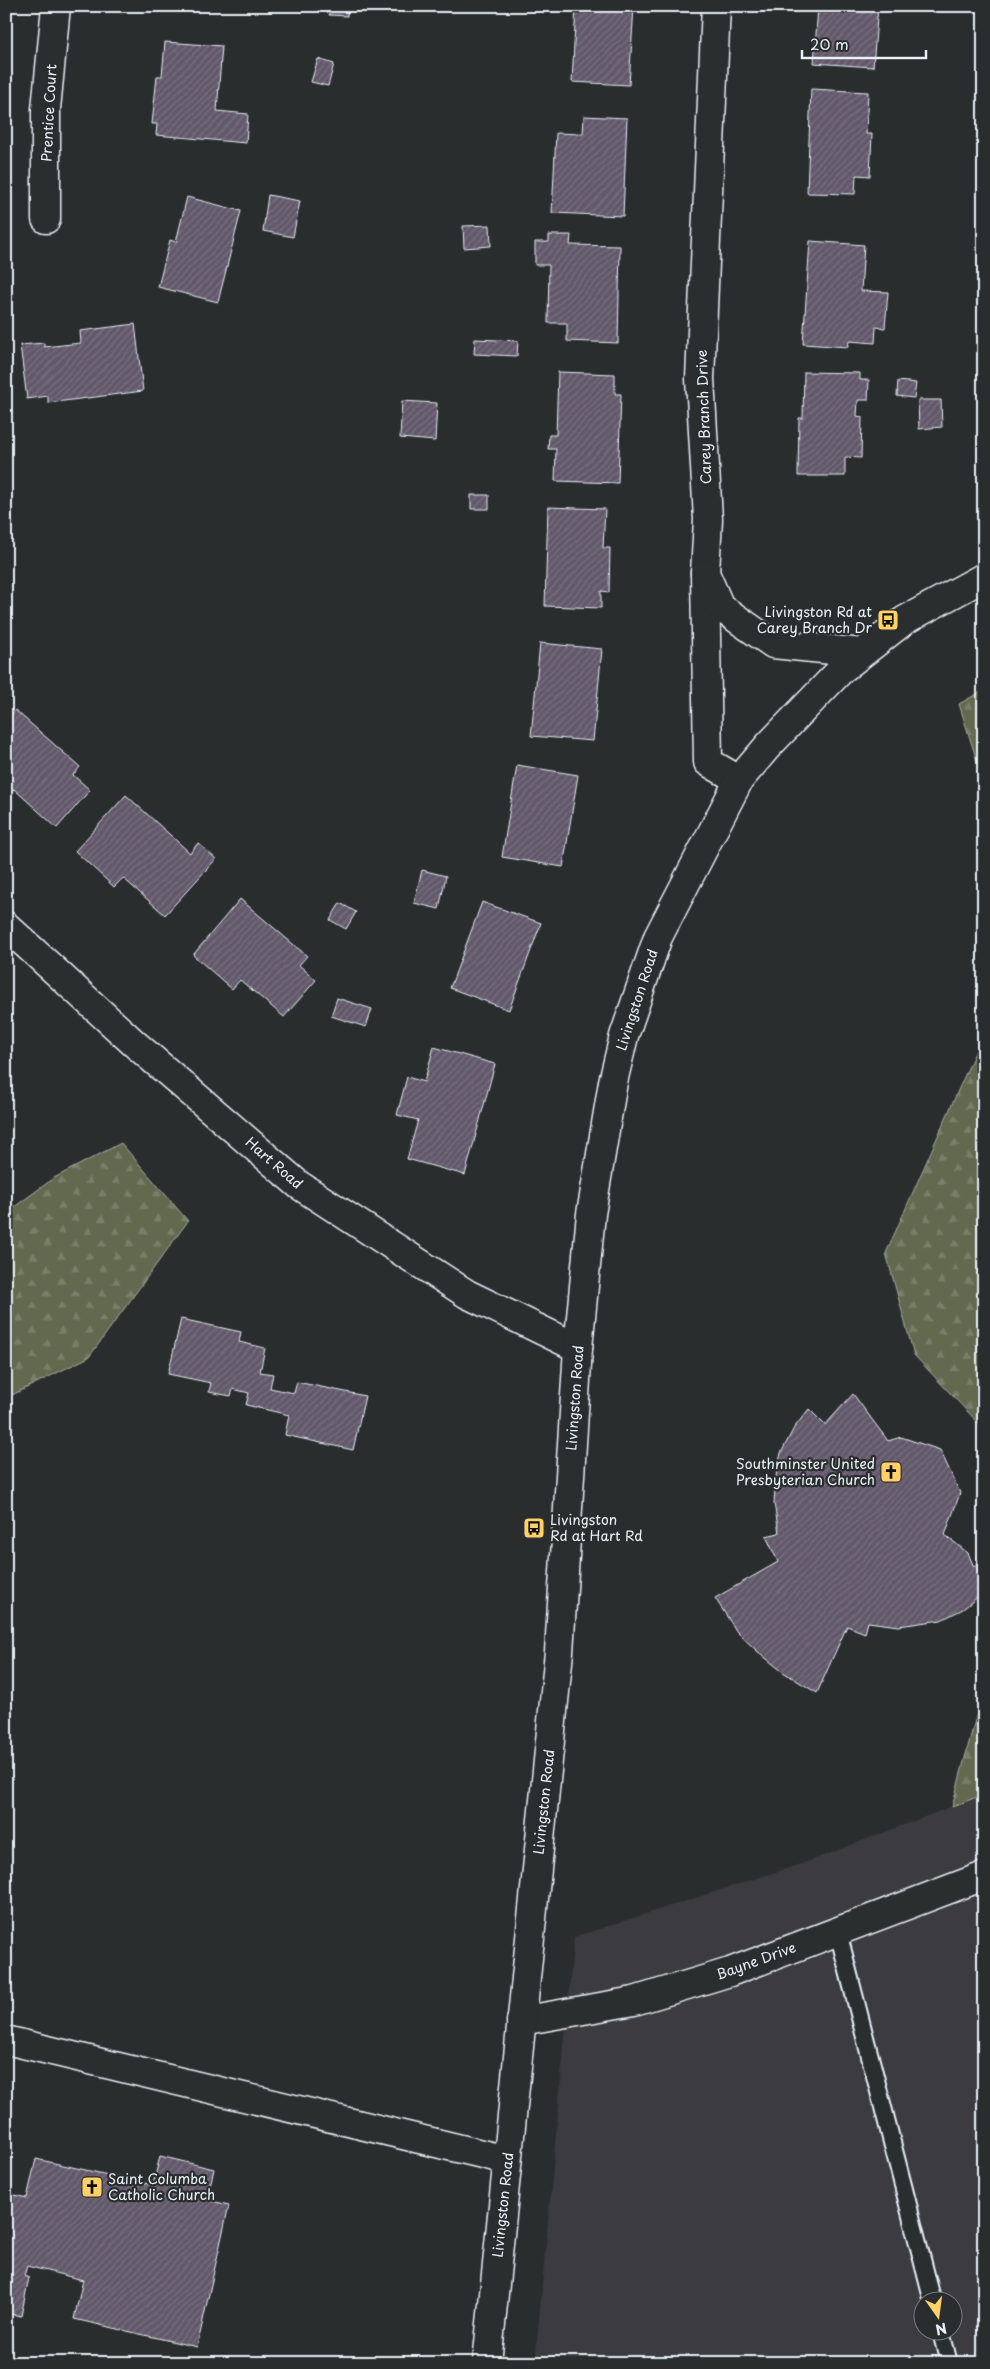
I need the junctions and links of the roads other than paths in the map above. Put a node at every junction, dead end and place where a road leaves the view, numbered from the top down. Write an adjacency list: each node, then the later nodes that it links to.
1 (56, 6): 3 (street, Prentice Court)
2 (716, 6): 4 (street, Carey Branch Drive)
3 (46, 219)
4 (705, 573): 6 (street); 7 (street, Carey Branch Drive)
5 (984, 577): 6 (street, Livingston Road)
6 (862, 653): 7 (street, Livingston Road)
7 (739, 780): 9 (street, Livingston Road)
8 (6, 926): 9 (street, Hart Road)
9 (578, 1348): 12 (street, Livingston Road)
10 (984, 1876): 11 (street, Bayne Drive)
11 (838, 1932): 12 (street, Bayne Drive); 15 (lane)
12 (521, 2021): 14 (street, Livingston Road)
13 (6, 2040): 14 (street)
14 (507, 2160): 17 (street, Livingston Road)
15 (930, 2292)
16 (944, 2342): 18 (lane)
17 (487, 2363)
18 (949, 2363)

